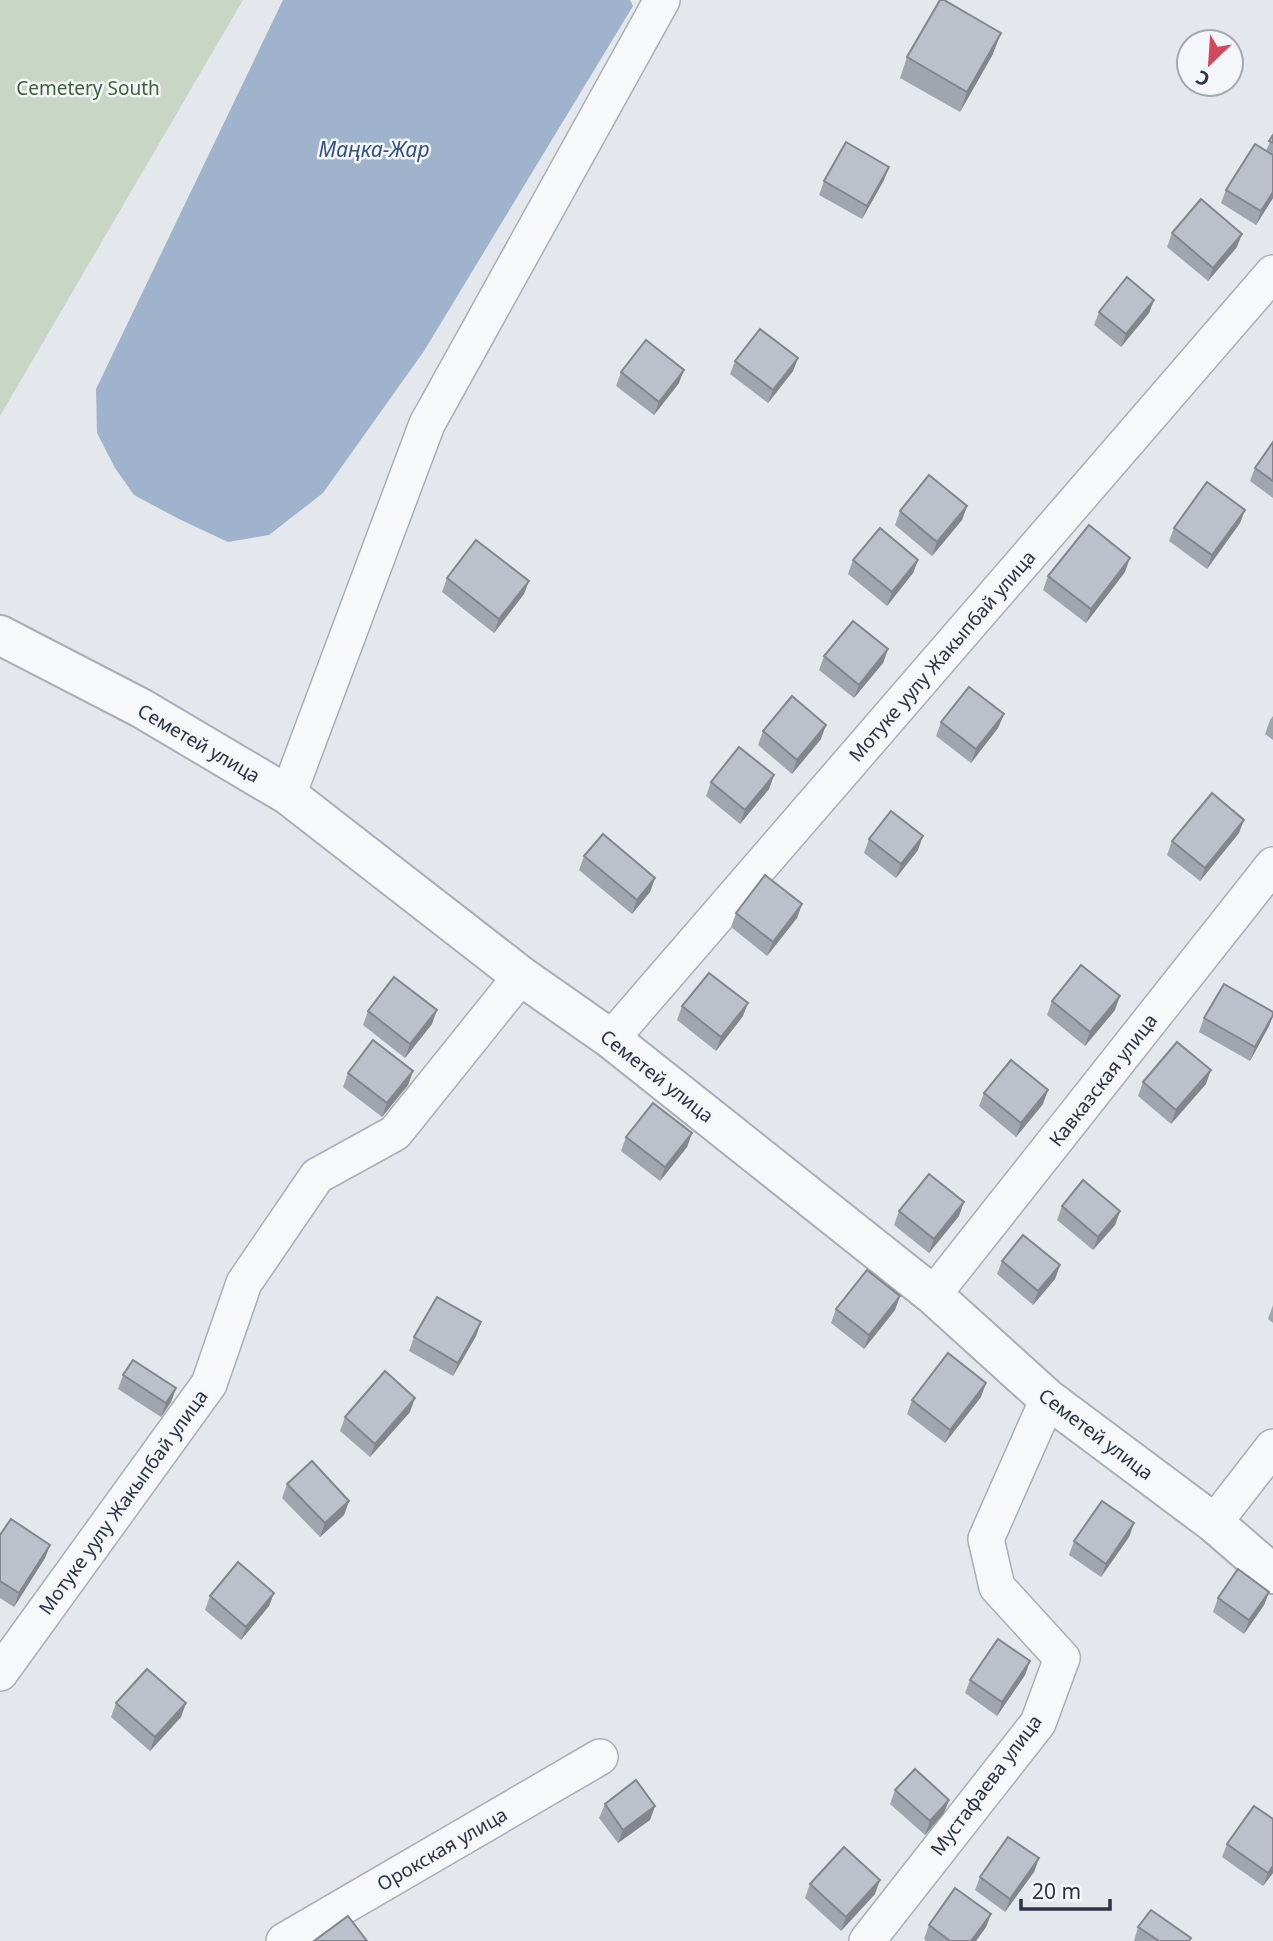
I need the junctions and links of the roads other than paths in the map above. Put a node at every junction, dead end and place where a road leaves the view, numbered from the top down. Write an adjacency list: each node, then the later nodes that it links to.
1 (662, 0): 4 (street)
2 (1273, 273): 7 (street, Мотуке уулу Жакыпбай улица)
3 (0, 635): 4 (street, Семетей улица)
4 (288, 795): 6 (street, Семетей улица)
5 (1273, 865): 8 (street, Кавказская улица)
6 (521, 976): 7 (street, Семетей улица); 13 (street, Мотуке уулу Жакыпбай улица)
7 (611, 1039): 8 (street, Семетей улица)
8 (933, 1295): 9 (street, Семетей улица)
9 (1048, 1399): 11 (street, Семетей улица); 16 (street, Мустафаева улица)
10 (1273, 1447): 11 (street)
11 (1214, 1523): 12 (street, Семетей улица)
12 (1273, 1574)
13 (0, 1673)
14 (600, 1757): 15 (street, Орокская улица)
15 (284, 1941)
16 (867, 1941)

